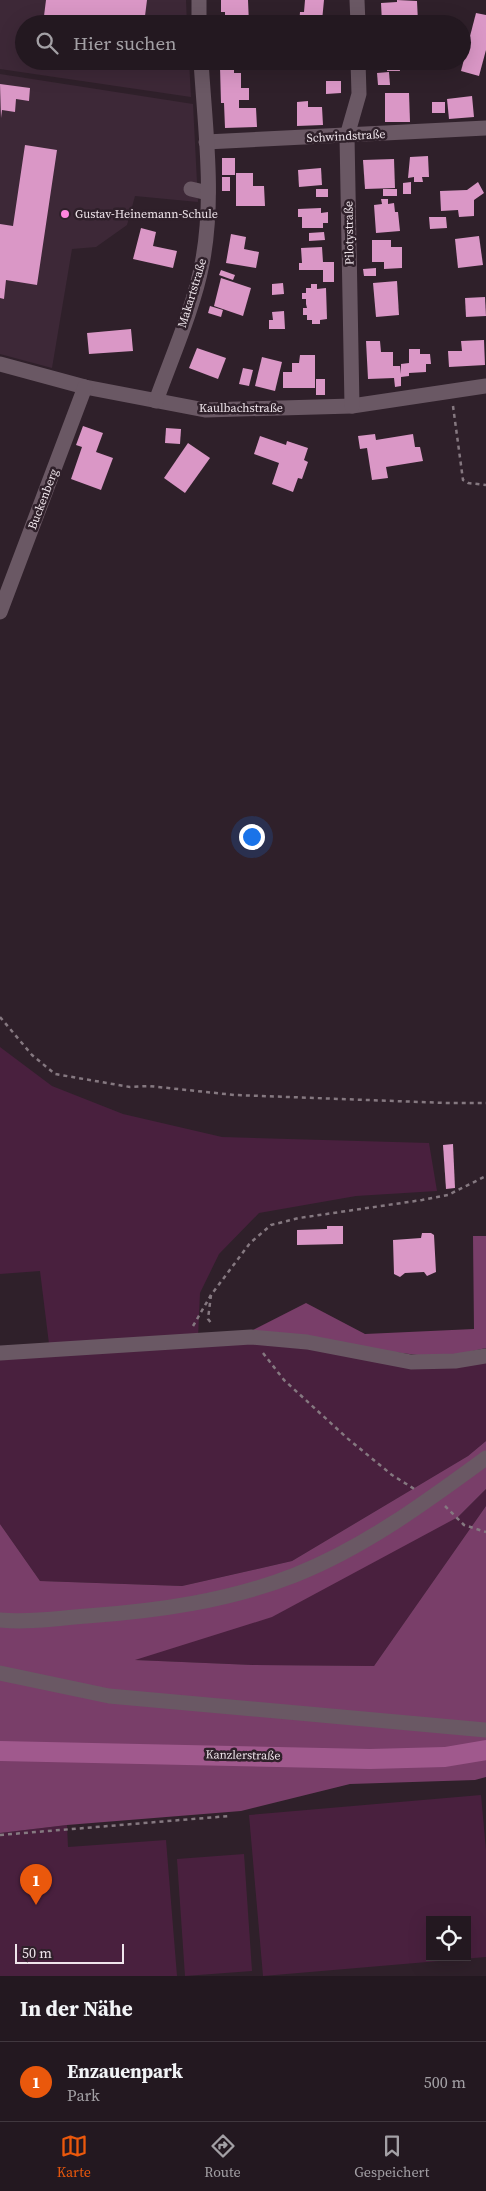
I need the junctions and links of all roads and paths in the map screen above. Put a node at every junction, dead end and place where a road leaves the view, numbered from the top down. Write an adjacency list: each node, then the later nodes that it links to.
1 (199, 0): 3 (street)
2 (357, 0): 4 (street)
3 (199, 15)
4 (358, 15)
5 (202, 70): 9 (street, Makartstraße)
6 (358, 70): 8 (street, Pilotystraße)
7 (486, 128): 8 (street, Schwindstraße)
8 (347, 136): 9 (street, Schwindstraße); 17 (street, Pilotystraße)
9 (206, 142): 11 (street, Makartstraße)
10 (191, 189): 11 (street)
11 (208, 193): 16 (street, Makartstraße)
12 (0, 364): 13 (street, Kaulbachstraße)
13 (85, 386): 16 (street, Kaulbachstraße); 19 (street, Buckenberg)
14 (486, 386): 15 (street, Kaulbachstraße)
15 (450, 391): 17 (street, Kaulbachstraße); 18 (path)
16 (156, 401): 17 (street, Kaulbachstraße)
17 (352, 406)
18 (486, 485)
19 (0, 612)
20 (0, 1017): 21 (path)
21 (486, 1103)
22 (486, 1176): 24 (path)
23 (249, 1338): 24 (street); 26 (street); 28 (path)
24 (188, 1340): 25 (street)
25 (0, 1353)
26 (486, 1356)
27 (486, 1458): 28 (street)
28 (432, 1498): 29 (path); 30 (street)
29 (486, 1532)
30 (0, 1620)
31 (0, 1673): 32 (street)
32 (486, 1730)
33 (486, 1750): 34 (main road, Kanzlerstraße)
34 (0, 1751)
35 (229, 1816): 36 (path)
36 (0, 1835)

